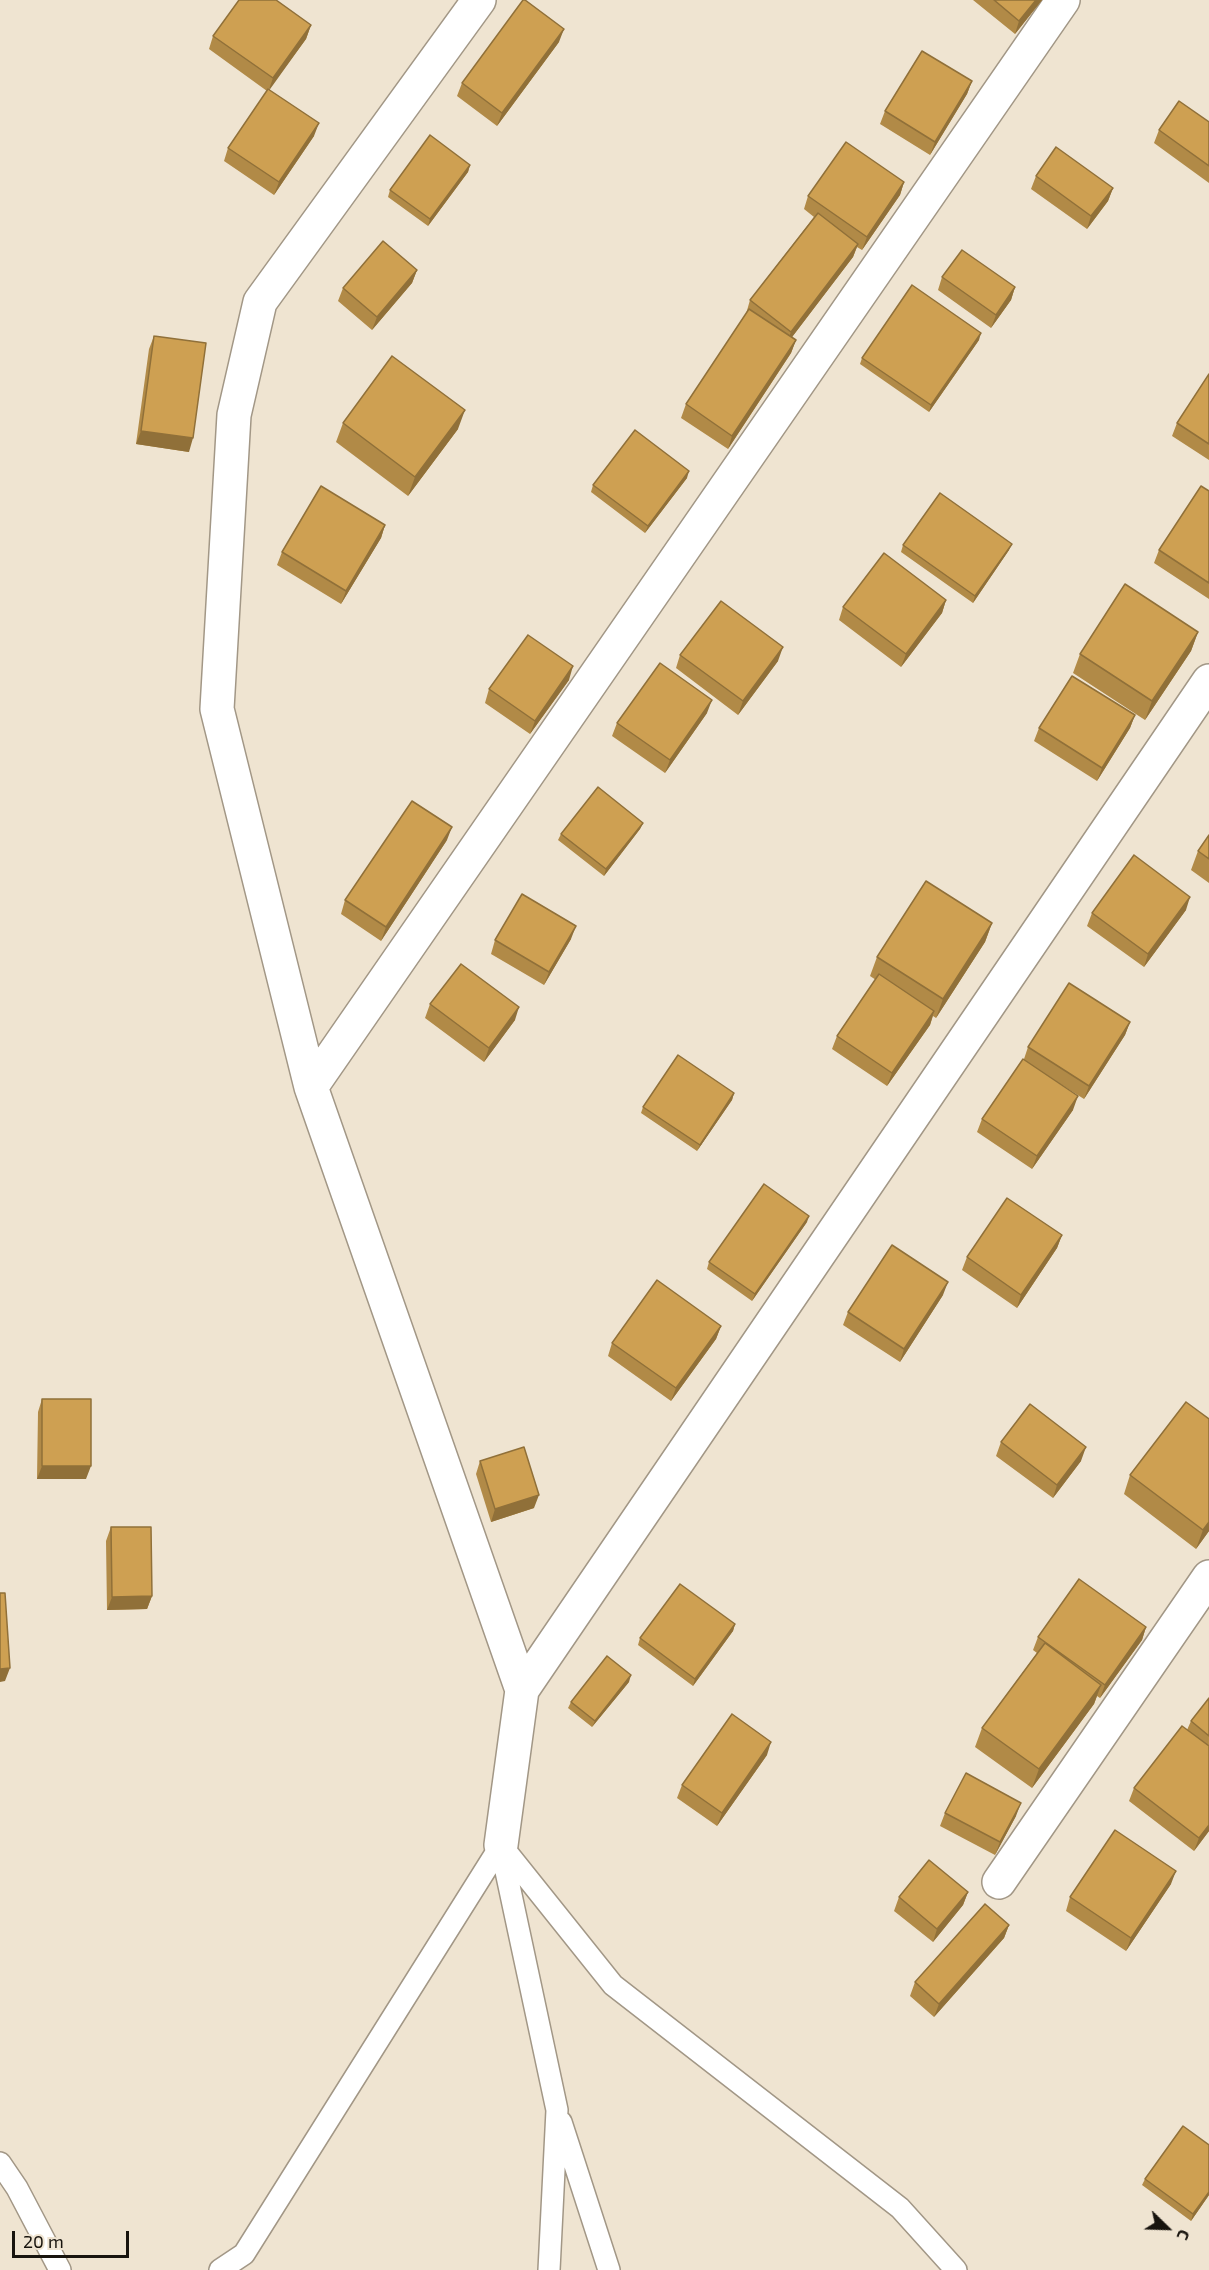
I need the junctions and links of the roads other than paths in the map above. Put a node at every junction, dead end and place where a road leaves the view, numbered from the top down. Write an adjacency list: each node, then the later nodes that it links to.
1 (479, 0): 4 (street)
2 (1063, 0): 4 (street)
3 (1209, 681): 6 (street)
4 (311, 1087): 6 (street)
5 (1209, 1577): 8 (street)
6 (522, 1690): 7 (street)
7 (501, 1845): 9 (lane); 12 (lane); 15 (lane)
8 (999, 1882)
9 (557, 2110): 13 (lane); 14 (lane)
10 (0, 2163): 11 (lane)
11 (60, 2270)
12 (220, 2270)
13 (549, 2270)
14 (609, 2270)
15 (956, 2270)

